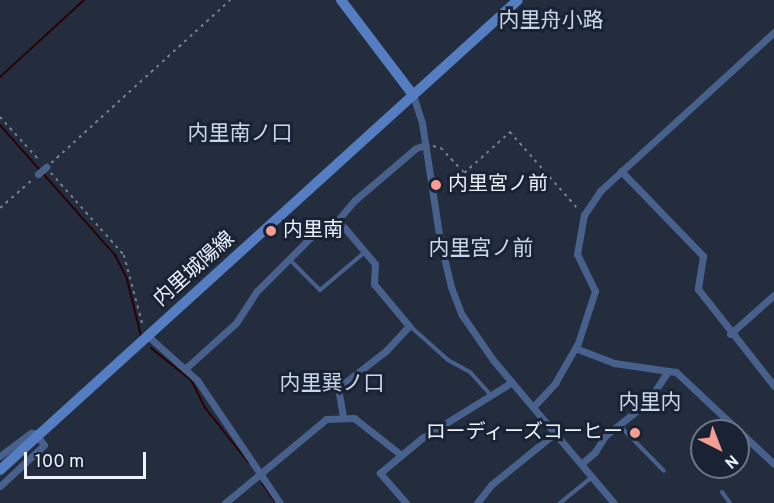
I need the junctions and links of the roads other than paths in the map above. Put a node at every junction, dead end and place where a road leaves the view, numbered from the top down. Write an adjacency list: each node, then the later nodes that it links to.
1 (341, 0): 4 (main road)
2 (518, 0): 4 (main road, 内里城陽線)
3 (774, 32): 7 (street)
4 (413, 95): 5 (street); 15 (main road, 内里城陽線)
5 (426, 145): 9 (street); 19 (street)
6 (45, 168): 8 (street)
7 (621, 171): 14 (street); 16 (street)
8 (38, 174)
9 (338, 220): 10 (street); 11 (street)
10 (365, 252): 11 (lane); 13 (street)
11 (289, 259): 17 (street)
12 (774, 295): 14 (street)
13 (409, 326): 21 (lane); 23 (street)
14 (730, 334): 20 (street)
15 (149, 337): 17 (street); 26 (main road, 内里城陽線)
16 (575, 348): 18 (street); 22 (street)
17 (186, 368): 33 (street)
18 (668, 371): 24 (street); 30 (street)
19 (512, 382): 21 (street); 22 (street)
20 (774, 386)
21 (491, 395): 27 (street)
22 (533, 407): 25 (street)
23 (343, 416): 27 (street); 33 (street)
24 (618, 425): 29 (street); 32 (lane)
25 (555, 432): 29 (street); 40 (street)
26 (42, 435): 28 (street); 31 (main road, 内里城陽線); 35 (street)
27 (401, 455): 39 (street)
28 (0, 456)
29 (581, 464): 34 (street)
30 (774, 464)
31 (0, 470)
32 (664, 471)
33 (261, 472): 37 (street); 38 (street)
34 (592, 477): 41 (lane); 42 (street)
35 (0, 486)
36 (722, 492): 43 (lane)
37 (225, 503)
38 (280, 503)
39 (405, 503)
40 (477, 503)
41 (560, 503)
42 (614, 503)
43 (730, 503)

